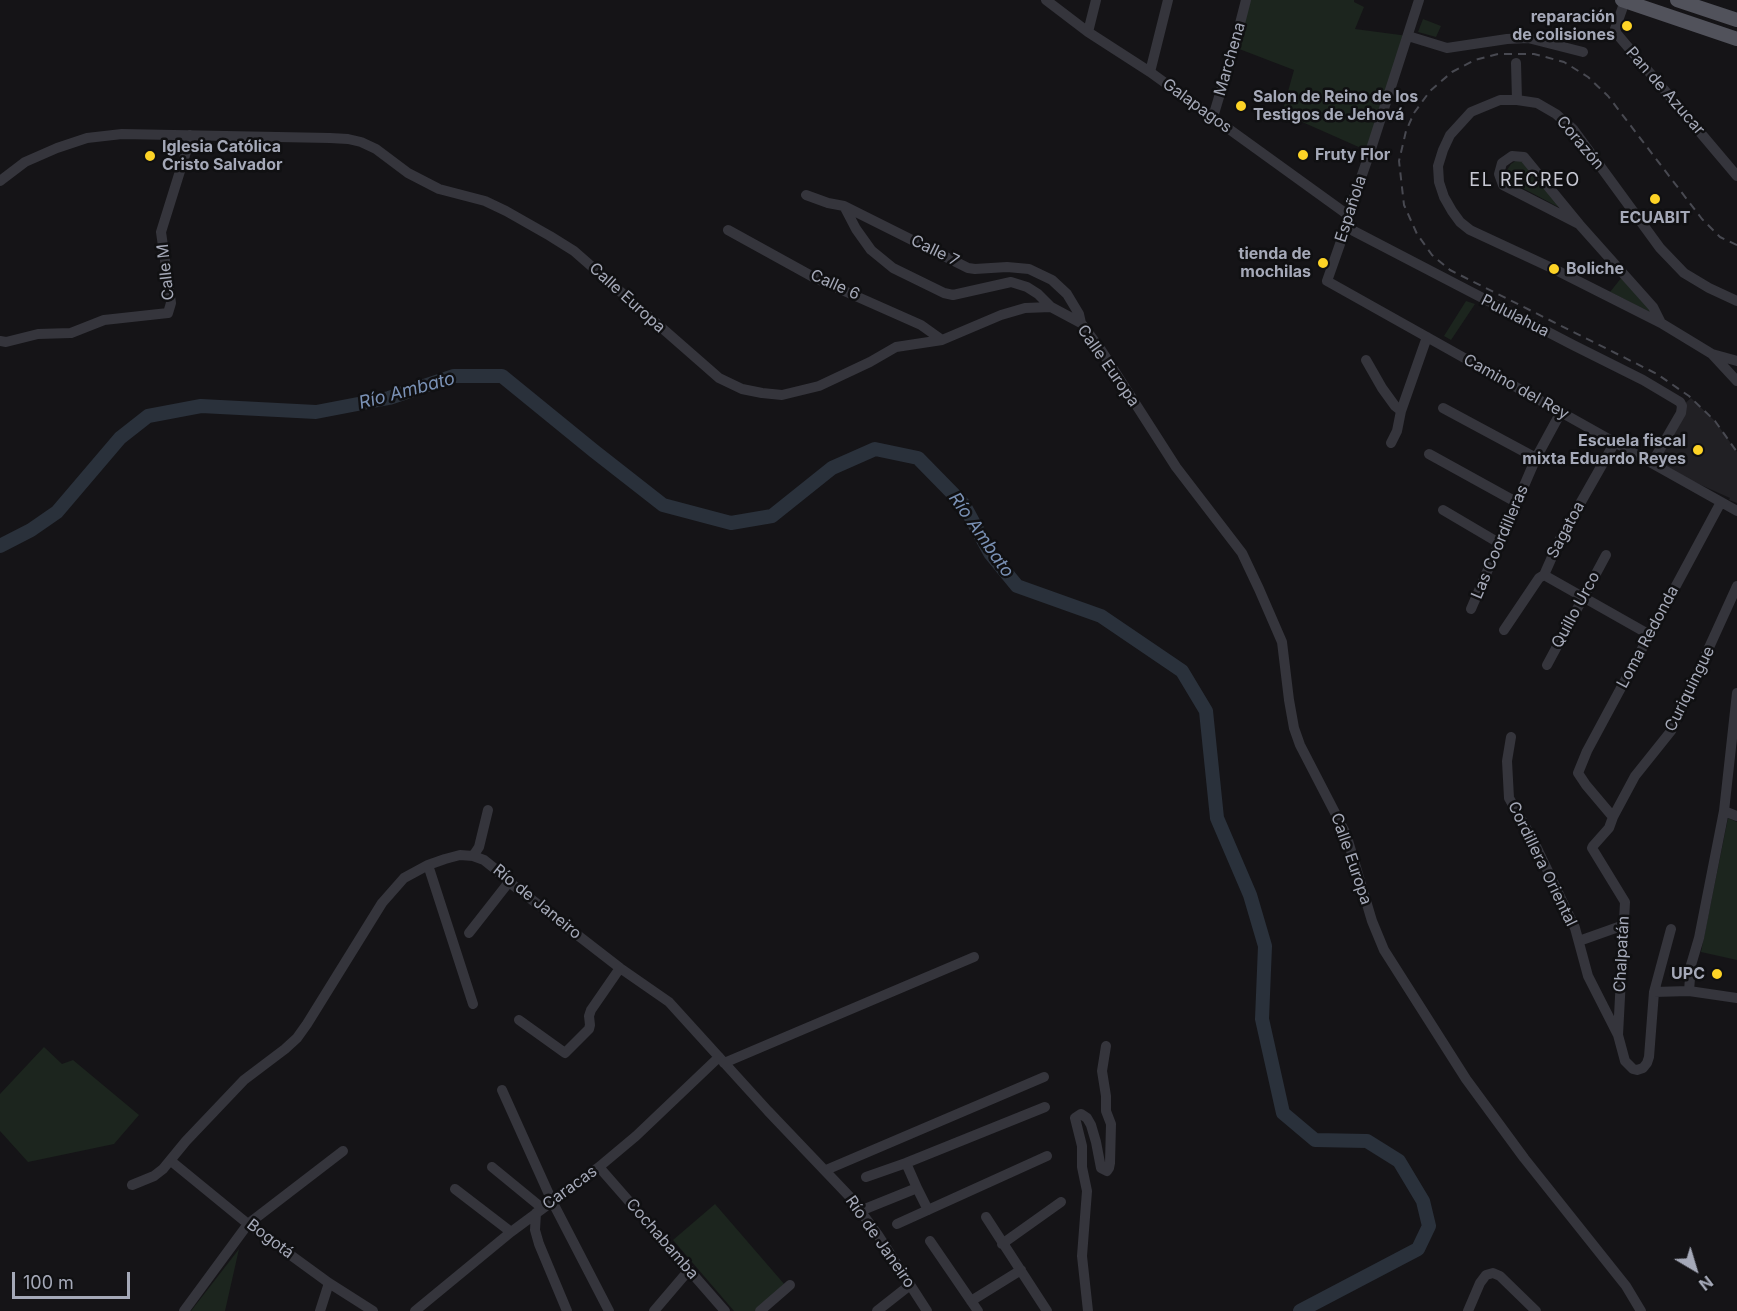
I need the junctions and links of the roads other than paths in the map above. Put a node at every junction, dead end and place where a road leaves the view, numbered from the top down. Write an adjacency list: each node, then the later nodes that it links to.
1 (1046, 0): 9 (street, Galapagos)
2 (1096, 0): 9 (street)
3 (1168, 0): 14 (street)
4 (1246, 0): 16 (street, Marchena)
5 (1419, 0): 10 (street, Española)
6 (1624, 0): 11 (main road); 18 (street, Pan de Azucar)
7 (1677, 0): 8 (main road)
8 (1737, 20)
9 (1088, 32): 14 (street, Galapagos)
10 (1408, 36): 12 (street); 22 (street, Española)
11 (1737, 39)
12 (1583, 52)
13 (1516, 63): 15 (street)
14 (1150, 72): 16 (street, Galapagos)
15 (1517, 100): 27 (street, Corazón); 30 (street, Corazón)
16 (1213, 117): 22 (street, Galapagos)
17 (190, 135): 19 (street, Calle Europa); 32 (street, Calle Europa); 33 (street, Calle M)
18 (1737, 176)
19 (0, 181)
20 (806, 195): 21 (street, Calle 7)
21 (844, 206): 28 (street); 29 (street, Calle 7)
22 (1348, 215): 24 (street, Española)
23 (1579, 224): 23 (street); 30 (street)
24 (1346, 227): 26 (street, Española); 45 (street, Pululahua)
25 (728, 230): 32 (street, Calle 6)
26 (1327, 281): 31 (street, Camino del Rey)
27 (1737, 301)
28 (1051, 307): 29 (street, Calle Europa); 32 (street, Calle Europa)
29 (1081, 322): 129 (street, Calle Europa)
30 (1661, 323): 34 (street, Corazón)
31 (1427, 337): 39 (street); 40 (street, Camino del Rey)
32 (942, 340)
33 (0, 341)
34 (1712, 354): 36 (street); 37 (street)
35 (1366, 360): 39 (street)
36 (1737, 361)
37 (1737, 381)
38 (1443, 408): 44 (street)
39 (1401, 411): 42 (street)
40 (1561, 412): 41 (street, Camino del Rey); 44 (street, Las Coordilleras)
41 (1616, 442): 45 (street, Camino del Rey); 52 (street, Sagatoa)
42 (1391, 443)
43 (1429, 454): 47 (street)
44 (1536, 458): 47 (street, Las Coordilleras)
45 (1652, 463): 46 (street, Camino del Rey)
46 (1721, 501): 49 (street, Camino del Rey); 57 (street, Loma Redonda)
47 (1516, 502): 50 (street, Las Coordilleras)
48 (1443, 510): 50 (street)
49 (1737, 511)
50 (1499, 543): 55 (street, Las Coordilleras)
51 (1606, 555): 54 (street, Quillo Urco)
52 (1544, 575): 54 (street, Sagatoa); 56 (street)
53 (1737, 586): 64 (street, Curiquingue)
54 (1584, 597): 57 (street, Sagatoa); 58 (street, Quillo Urco)
55 (1471, 609)
56 (1504, 630)
57 (1650, 635): 64 (street, Loma Redonda)
58 (1547, 665)
59 (1737, 693): 62 (street)
60 (1511, 737): 71 (street, Cordillera Oriental)
61 (488, 810): 65 (street)
62 (1724, 811): 63 (street); 74 (street)
63 (1737, 816)
64 (1613, 817): 68 (street, Chalpatán)
65 (473, 856): 66 (street, Río de Janeiro); 67 (street, Río de Janeiro)
66 (428, 865): 77 (street); 87 (street, Río de Janeiro)
67 (509, 882): 70 (street); 73 (street, Río de Janeiro)
68 (1624, 925): 71 (street); 79 (street, Chalpatán)
69 (1671, 929): 75 (street)
70 (469, 933)
71 (1579, 941): 79 (street, Cordillera Oriental)
72 (974, 957): 81 (street)
73 (620, 968): 78 (street); 81 (street, Río de Janeiro)
74 (1689, 991): 75 (street); 76 (street)
75 (1653, 992): 79 (street, Cordillera Oriental)
76 (1737, 998)
77 (473, 1004)
78 (519, 1020)
79 (1618, 1035)
80 (1106, 1046): 127 (street)
81 (722, 1060): 90 (street, Caracas); 91 (street, Río de Janeiro)
82 (1044, 1077): 91 (street)
83 (502, 1090): 96 (street)
84 (1045, 1107): 88 (street)
85 (343, 1151): 102 (street)
86 (1047, 1156): 98 (street)
87 (171, 1161): 93 (street, Río de Janeiro); 102 (street, Bogotá)
88 (906, 1163): 92 (street); 94 (street)
89 (492, 1167): 99 (street)
90 (599, 1167): 96 (street, Caracas); 107 (street, Cochabamba)
91 (826, 1170): 100 (street, Río de Janeiro)
92 (866, 1176)
93 (132, 1185)
94 (917, 1188): 98 (street); 100 (street)
95 (454, 1189): 104 (street)
96 (552, 1201): 99 (street, Caracas); 119 (street)
97 (1061, 1202): 106 (street)
98 (928, 1210): 103 (street)
99 (539, 1211): 104 (street, Caracas); 118 (street)
100 (860, 1211): 111 (street, Río de Janeiro)
101 (986, 1217): 106 (street)
102 (248, 1224): 109 (street, Bogotá); 114 (street)
103 (897, 1224)
104 (511, 1232): 117 (street, Caracas)
105 (930, 1240): 112 (street)
106 (1002, 1244): 108 (street)
107 (689, 1270): 120 (street); 121 (street, Cochabamba)
108 (1021, 1270): 112 (street); 126 (street)
109 (329, 1283): 115 (street); 116 (street, Bogotá)
110 (790, 1285): 122 (street)
111 (910, 1285): 123 (street); 124 (street, Río de Janeiro)
112 (971, 1301): 125 (street)
113 (1471, 1307): 128 (street)
114 (184, 1311)
115 (320, 1311)
116 (373, 1311)
117 (415, 1311)
118 (567, 1311)
119 (609, 1311)
120 (654, 1311)
121 (725, 1311)
122 (760, 1311)
123 (877, 1311)
124 (927, 1311)
125 (978, 1311)
126 (1047, 1311)
127 (1088, 1311)
128 (1536, 1311)
129 (1641, 1311)

